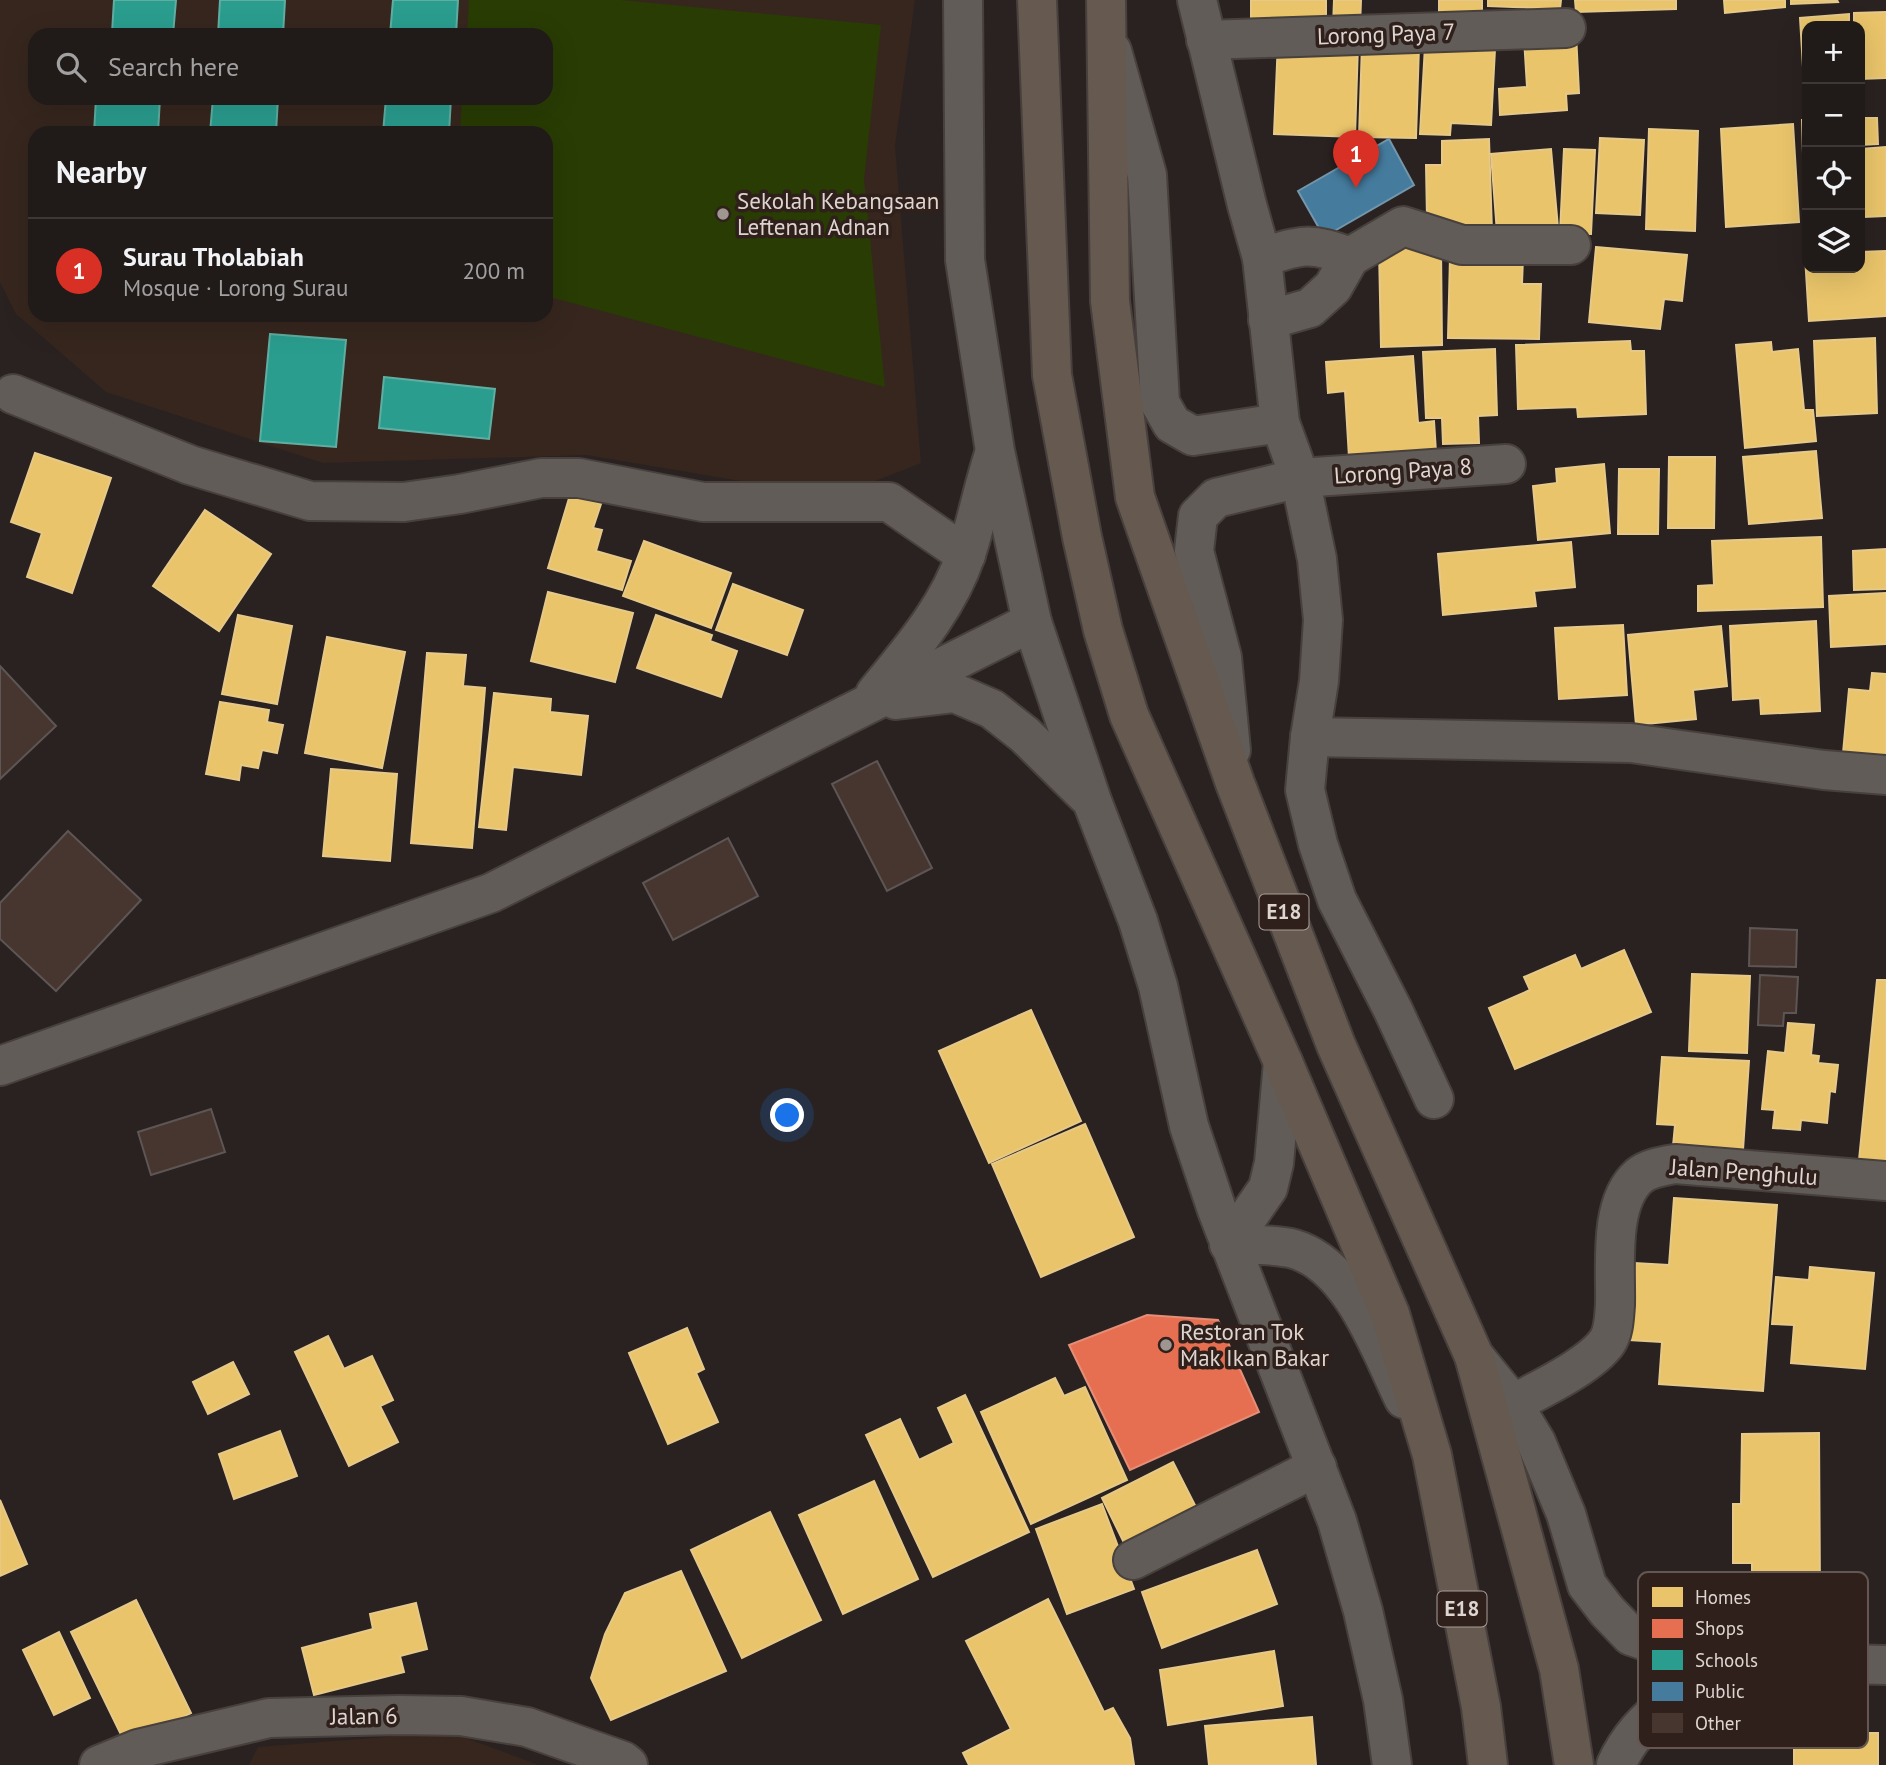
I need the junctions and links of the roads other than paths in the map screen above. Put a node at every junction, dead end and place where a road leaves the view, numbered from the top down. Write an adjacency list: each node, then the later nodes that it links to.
1 (963, 0): 13 (street)
2 (1037, 0): 23 (highway, E18)
3 (1197, 0): 6 (street)
4 (1107, 18): 12 (street); 21 (highway, E18)
5 (1566, 28): 6 (street, Lorong Paya 7)
6 (1206, 40): 9 (street)
7 (1570, 244): 8 (street)
8 (1350, 257): 9 (street); 10 (street)
9 (1262, 258): 10 (street)
10 (1268, 320): 12 (street)
11 (13, 394): 16 (street)
12 (1280, 423): 15 (street)
13 (995, 451): 16 (street); 17 (street)
14 (1506, 464): 15 (street, Lorong Paya 8)
15 (1300, 478): 19 (street); 21 (street, Lorong Paya 8)
16 (966, 555): 18 (street)
17 (1031, 622): 18 (street); 22 (street)
18 (867, 704): 22 (street); 24 (street)
19 (1310, 737): 20 (street); 25 (street)
20 (1886, 775)
21 (1235, 783): 28 (highway, E18)
22 (1092, 801): 27 (street)
23 (1283, 1062): 27 (street); 30 (highway, E18)
24 (0, 1066)
25 (1434, 1099)
26 (1886, 1181): 29 (street, Jalan Penghulu)
27 (1228, 1244): 30 (street); 31 (street)
28 (1474, 1356): 29 (street); 41 (highway, E18)
29 (1513, 1404): 33 (street)
30 (1432, 1455): 40 (highway, E18)
31 (1317, 1467): 32 (street); 39 (street)
32 (1133, 1560)
33 (1638, 1638)
34 (1868, 1665): 35 (street)
35 (1886, 1665)
36 (1638, 1728): 42 (street)
37 (99, 1765): 38 (street, Jalan 6)
38 (628, 1765)
39 (1392, 1765)
40 (1488, 1765)
41 (1574, 1765)
42 (1616, 1765)

